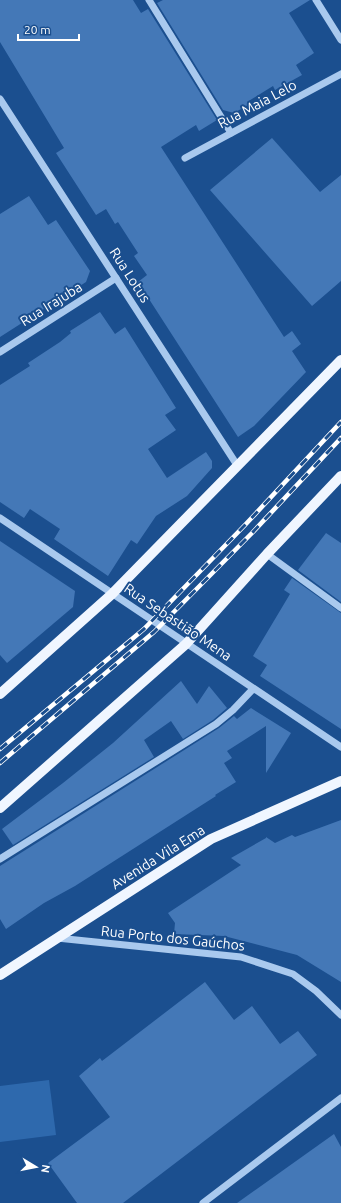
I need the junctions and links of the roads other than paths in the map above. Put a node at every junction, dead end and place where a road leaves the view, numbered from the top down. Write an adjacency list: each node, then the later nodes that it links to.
1 (149, 0): 6 (street)
2 (316, 0): 3 (street)
3 (341, 40)
4 (341, 74): 6 (street, Rua Maia Lelo)
5 (0, 99): 8 (street, Rua Lotus)
6 (231, 133): 7 (street, Rua Maia Lelo)
7 (185, 158)
8 (116, 278): 9 (street, Rua Irajuba); 11 (street, Rua Lotus)
9 (0, 352)
10 (341, 360): 11 (main road)
11 (237, 465): 15 (main road)
12 (341, 476): 14 (main road)
13 (0, 518): 15 (street, Rua Sebastião Mena)
14 (266, 554): 16 (street); 17 (main road)
15 (112, 594): 17 (street, Rua Sebastião Mena); 19 (main road)
16 (341, 608)
17 (186, 644): 18 (street, Rua Sebastião Mena); 22 (main road)
18 (253, 689): 20 (street, Rua Sebastião Mena); 23 (street)
19 (0, 694)
20 (341, 748)
21 (341, 781): 24 (main road, Avenida Vila Ema)
22 (0, 808)
23 (0, 859)
24 (57, 938): 25 (main road, Avenida Vila Ema); 26 (street, Rua Porto dos Gaúchos)
25 (0, 975)
26 (341, 1015)
27 (341, 1098): 28 (street)
28 (203, 1203)

